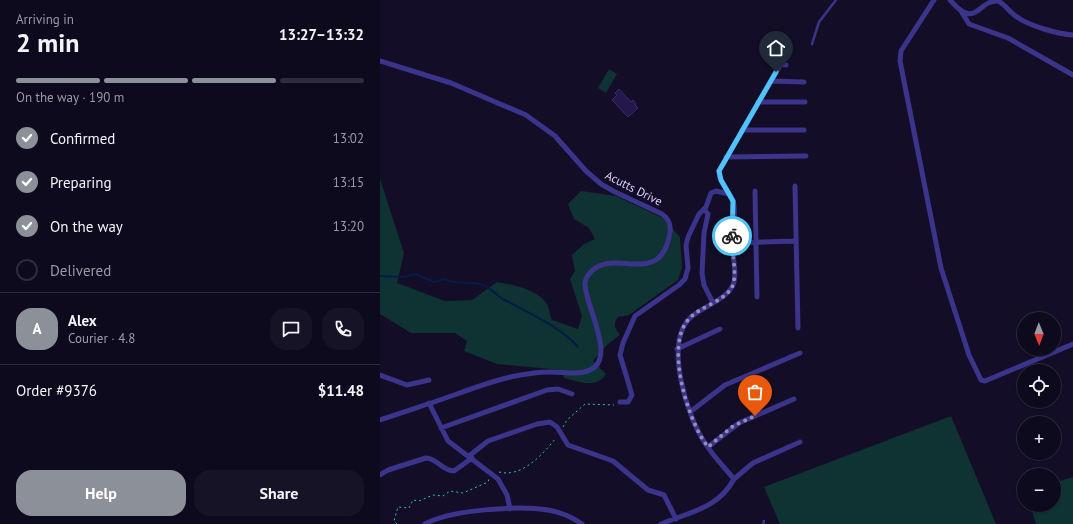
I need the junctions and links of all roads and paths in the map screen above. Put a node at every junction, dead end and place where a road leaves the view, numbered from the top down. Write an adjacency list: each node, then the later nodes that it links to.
1 (836, 0): 6 (lane)
2 (934, 0): 29 (street)
3 (951, 1): 4 (street)
4 (961, 11): 5 (street); 9 (street)
5 (1073, 35)
6 (812, 44)
7 (380, 61): 37 (street, Acutts Drive)
8 (786, 65): 10 (street)
9 (1073, 75)
10 (771, 81): 11 (street); 12 (street)
11 (804, 82)
12 (758, 102): 13 (street); 14 (street)
13 (805, 102)
14 (742, 130): 15 (street); 17 (street)
15 (804, 130)
16 (806, 156): 17 (street)
17 (726, 157): 20 (street)
18 (795, 186): 23 (street)
19 (755, 191): 22 (street)
20 (729, 194): 21 (street); 24 (street)
21 (704, 209): 26 (street); 36 (street)
22 (755, 242): 23 (street); 24 (street); 25 (street)
23 (796, 242): 27 (street)
24 (732, 243): 26 (street)
25 (757, 297)
26 (713, 302): 30 (street)
27 (798, 328)
28 (720, 329): 30 (street)
29 (1073, 344)
30 (677, 349): 38 (street)
31 (800, 353): 38 (street)
32 (380, 375): 33 (street)
33 (429, 380)
34 (572, 394): 40 (street)
35 (794, 400): 43 (street)
36 (620, 402): 41 (path)
37 (429, 404): 39 (street, Acutts Drive); 40 (street)
38 (690, 412): 43 (street)
39 (380, 420)
40 (441, 428): 44 (street)
41 (560, 434): 44 (street); 45 (path); 49 (street)
42 (800, 442): 47 (street)
43 (708, 447): 47 (street)
44 (471, 457): 45 (street); 46 (street)
45 (492, 473): 48 (street); 50 (path)
46 (380, 476)
47 (734, 479): 49 (street)
48 (510, 509): 51 (street); 52 (street)
49 (676, 519): 53 (street)
50 (397, 524)
51 (425, 524)
52 (582, 524)
53 (661, 524)

